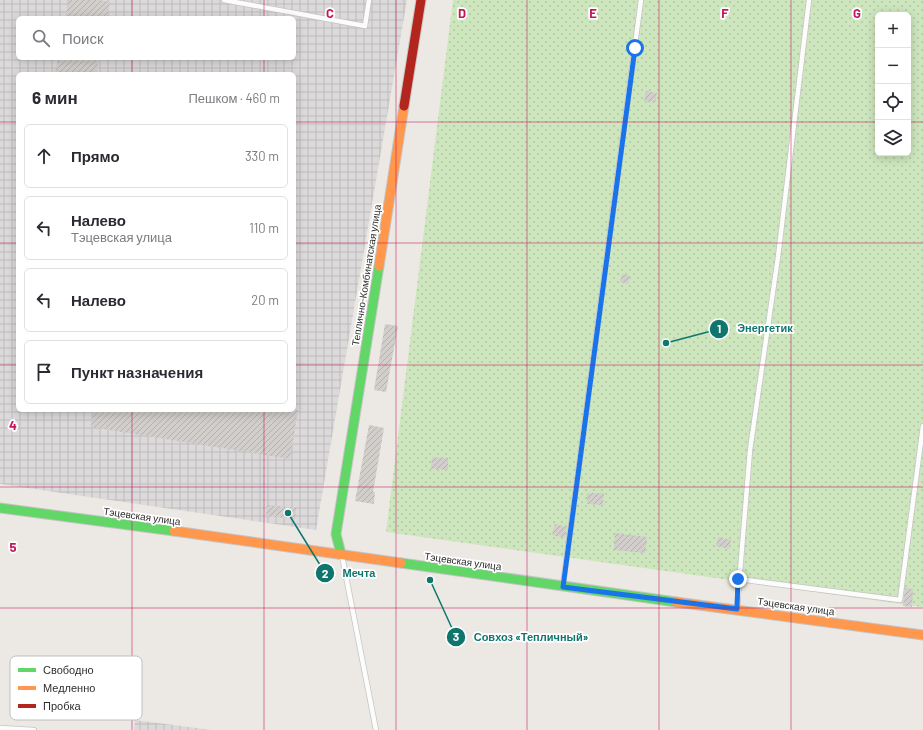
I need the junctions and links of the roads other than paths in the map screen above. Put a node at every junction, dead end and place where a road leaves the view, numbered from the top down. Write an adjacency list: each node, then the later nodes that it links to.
1 (224, 0): 2 (lane)
2 (369, 0)
3 (421, 0): 8 (main road, Теплично-Комбинатская улица)
4 (641, 0): 10 (lane)
5 (809, 0): 9 (lane)
6 (923, 426): 9 (lane)
7 (0, 508): 8 (main road, Тэцевская улица)
8 (341, 554): 10 (main road, Тэцевская улица); 15 (lane)
9 (738, 579): 11 (lane)
10 (563, 587): 11 (main road, Тэцевская улица)
11 (737, 609): 12 (main road, Тэцевская улица)
12 (923, 635)
13 (0, 728): 14 (lane)
14 (34, 730)
15 (376, 730)

